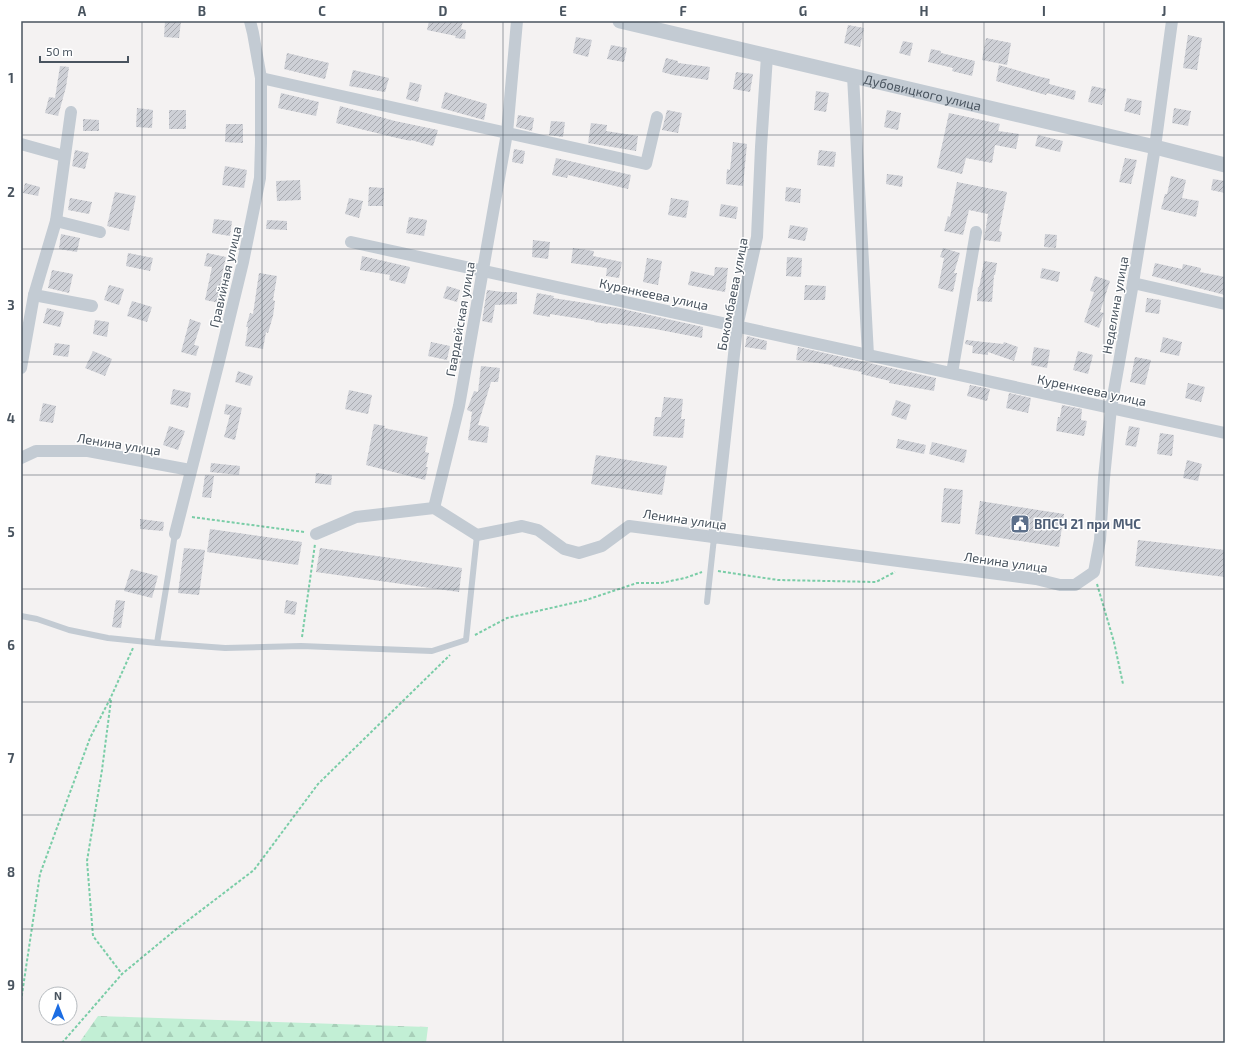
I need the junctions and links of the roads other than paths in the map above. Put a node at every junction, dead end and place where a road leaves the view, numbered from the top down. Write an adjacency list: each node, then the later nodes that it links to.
1 (250, 21): 7 (street, Гравийная улица)
2 (517, 21): 10 (street, Гвардейская улица)
3 (620, 21): 5 (street, Дубовицкого улица)
4 (1172, 21): 12 (street, Неделина улица)
5 (767, 56): 6 (street, Дубовицкого улица); 24 (street, Бокомбаева улица)
6 (854, 76): 12 (street, Дубовицкого улица); 25 (street)
7 (261, 78): 10 (street); 31 (street, Гравийная улица)
8 (71, 112): 13 (street)
9 (657, 117): 10 (street)
10 (507, 133): 19 (street, Гвардейская улица)
11 (21, 144): 13 (street)
12 (1155, 147): 14 (street, Дубовицкого улица); 20 (street, Неделина улица)
13 (64, 156): 15 (street)
14 (1225, 165)
15 (56, 221): 16 (street); 21 (street)
16 (100, 232)
17 (976, 232): 27 (street)
18 (351, 242): 19 (street, Куренкеева улица)
19 (483, 271): 24 (street, Куренкеева улица); 32 (street, Гвардейская улица)
20 (1133, 283): 22 (street); 28 (street, Неделина улица)
21 (34, 295): 23 (street); 26 (street)
22 (1225, 304)
23 (92, 306)
24 (737, 326): 25 (street, Куренкеева улица); 36 (street, Бокомбаева улица)
25 (868, 355): 27 (street, Куренкеева улица)
26 (21, 368)
27 (952, 374): 28 (street, Куренкеева улица)
28 (1111, 408): 29 (street, Куренкеева улица); 37 (street, Неделина улица)
29 (1225, 433)
30 (21, 458): 31 (street, Ленина улица)
31 (190, 470): 33 (street, Гравийная улица)
32 (434, 508): 34 (street); 35 (street)
33 (175, 534): 40 (lane)
34 (316, 534)
35 (477, 535): 36 (street, Ленина улица); 40 (lane)
36 (714, 538): 37 (street, Ленина улица); 38 (lane)
37 (1075, 586)
38 (707, 602)
39 (21, 616): 40 (lane)
40 (157, 643)

